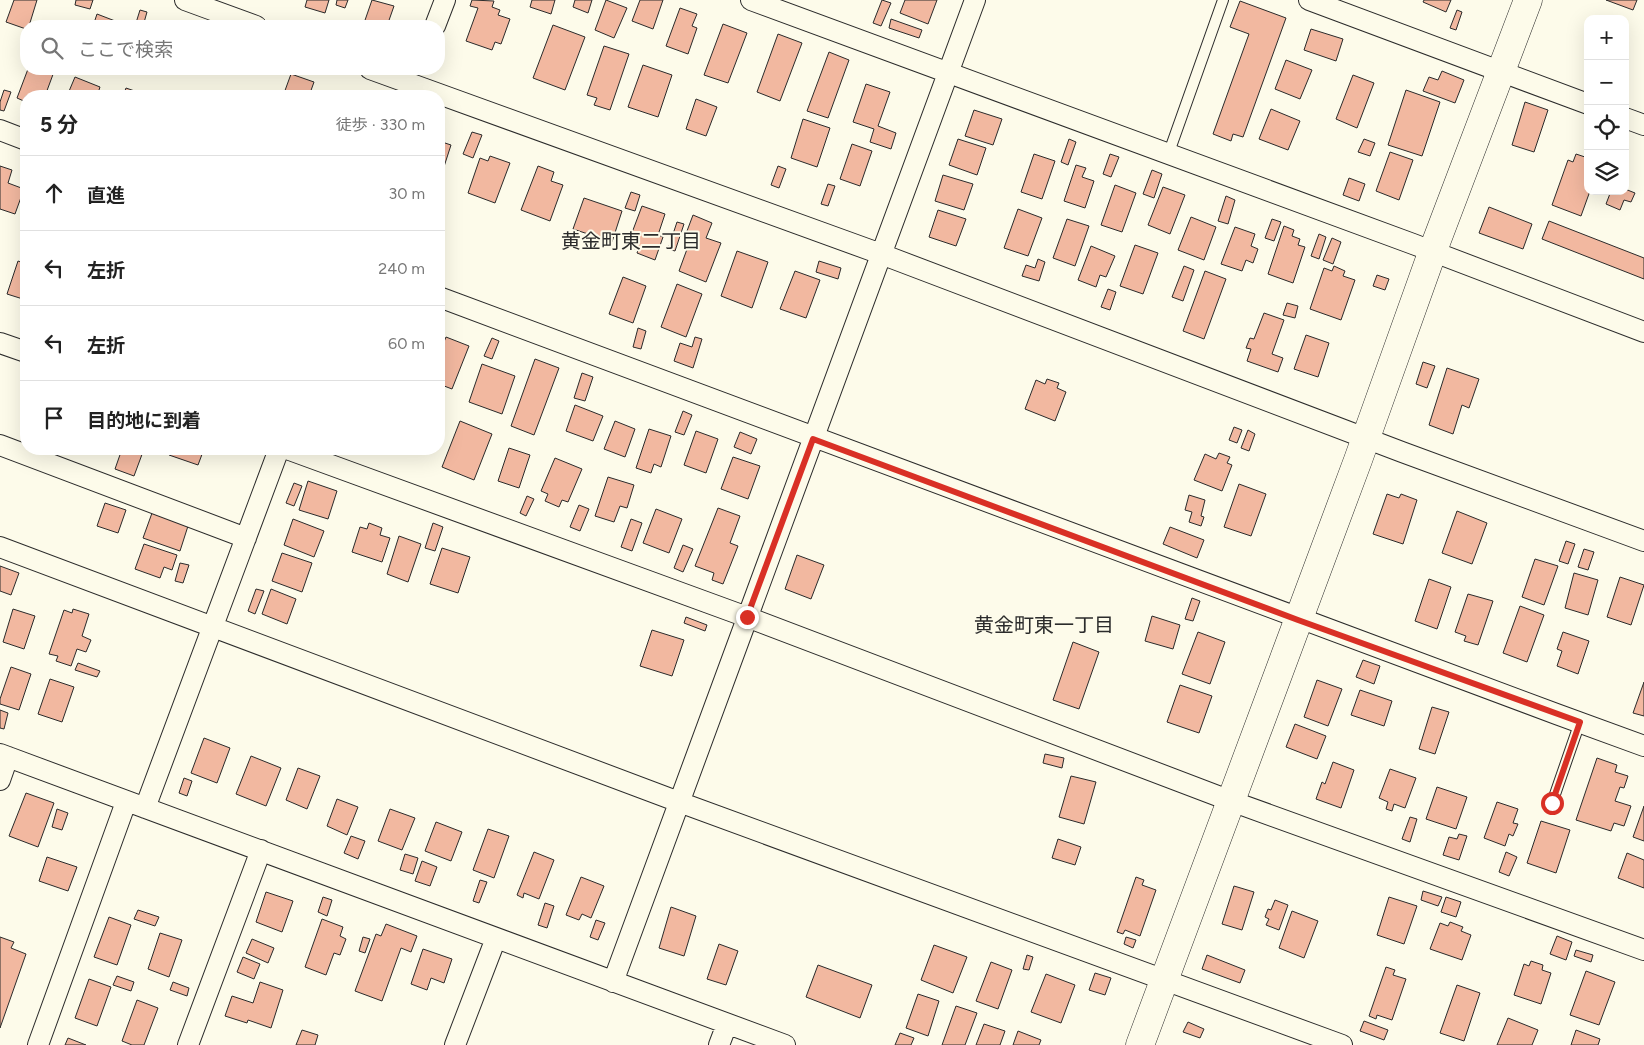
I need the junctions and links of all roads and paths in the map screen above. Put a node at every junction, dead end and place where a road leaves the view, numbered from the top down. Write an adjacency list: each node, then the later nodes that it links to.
1 (185, 0): 8 (street)
2 (445, 0): 9 (street)
3 (751, 0): 11 (street)
4 (975, 0): 11 (street)
5 (1223, 0): 21 (lane)
6 (1309, 0): 10 (street)
7 (1528, 0): 10 (street)
8 (240, 20)
9 (438, 20)
10 (1501, 72): 16 (street); 22 (street)
11 (948, 74): 21 (street); 23 (street)
12 (389, 75): 13 (street)
13 (414, 83): 14 (street)
14 (433, 90)
15 (445, 94): 23 (street)
16 (1584, 103)
17 (1629, 119): 18 (street)
18 (1644, 125)
19 (0, 130): 20 (street)
20 (20, 138)
21 (1168, 155): 22 (street)
22 (1432, 252): 25 (street); 28 (street)
23 (881, 254): 28 (street); 29 (street)
24 (445, 299): 29 (street)
25 (1644, 332)
26 (0, 343): 27 (street)
27 (20, 350)
28 (1366, 438): 36 (street); 39 (street)
29 (813, 439): 38 (street); 39 (street)
30 (0, 445): 31 (street)
31 (20, 453)
32 (26, 455): 35 (street)
33 (278, 455): 35 (street)
34 (302, 455): 38 (street)
35 (246, 538): 40 (street)
36 (1644, 541)
37 (0, 547): 40 (street)
38 (747, 617): 45 (street); 47 (street)
39 (1298, 620): 41 (street); 45 (street)
40 (212, 628): 47 (street); 49 (street)
41 (1580, 722): 42 (street); 48 (lane)
42 (1644, 746)
43 (4, 756): 44 (street); 46 (street)
44 (0, 780)
45 (1231, 801): 52 (street); 53 (street)
46 (126, 802): 49 (street); 56 (street)
47 (679, 802): 53 (street); 54 (street)
48 (1552, 803)
49 (145, 808): 50 (street)
50 (261, 850): 51 (street); 57 (street)
51 (496, 938): 54 (street); 58 (street)
52 (1644, 950)
53 (1164, 980): 61 (street); 62 (street)
54 (613, 982): 55 (street)
55 (727, 1024): 59 (street); 60 (street)
56 (38, 1045)
57 (188, 1045)
58 (456, 1045)
59 (719, 1045)
60 (785, 1045)
61 (1140, 1045)
62 (1342, 1045)

